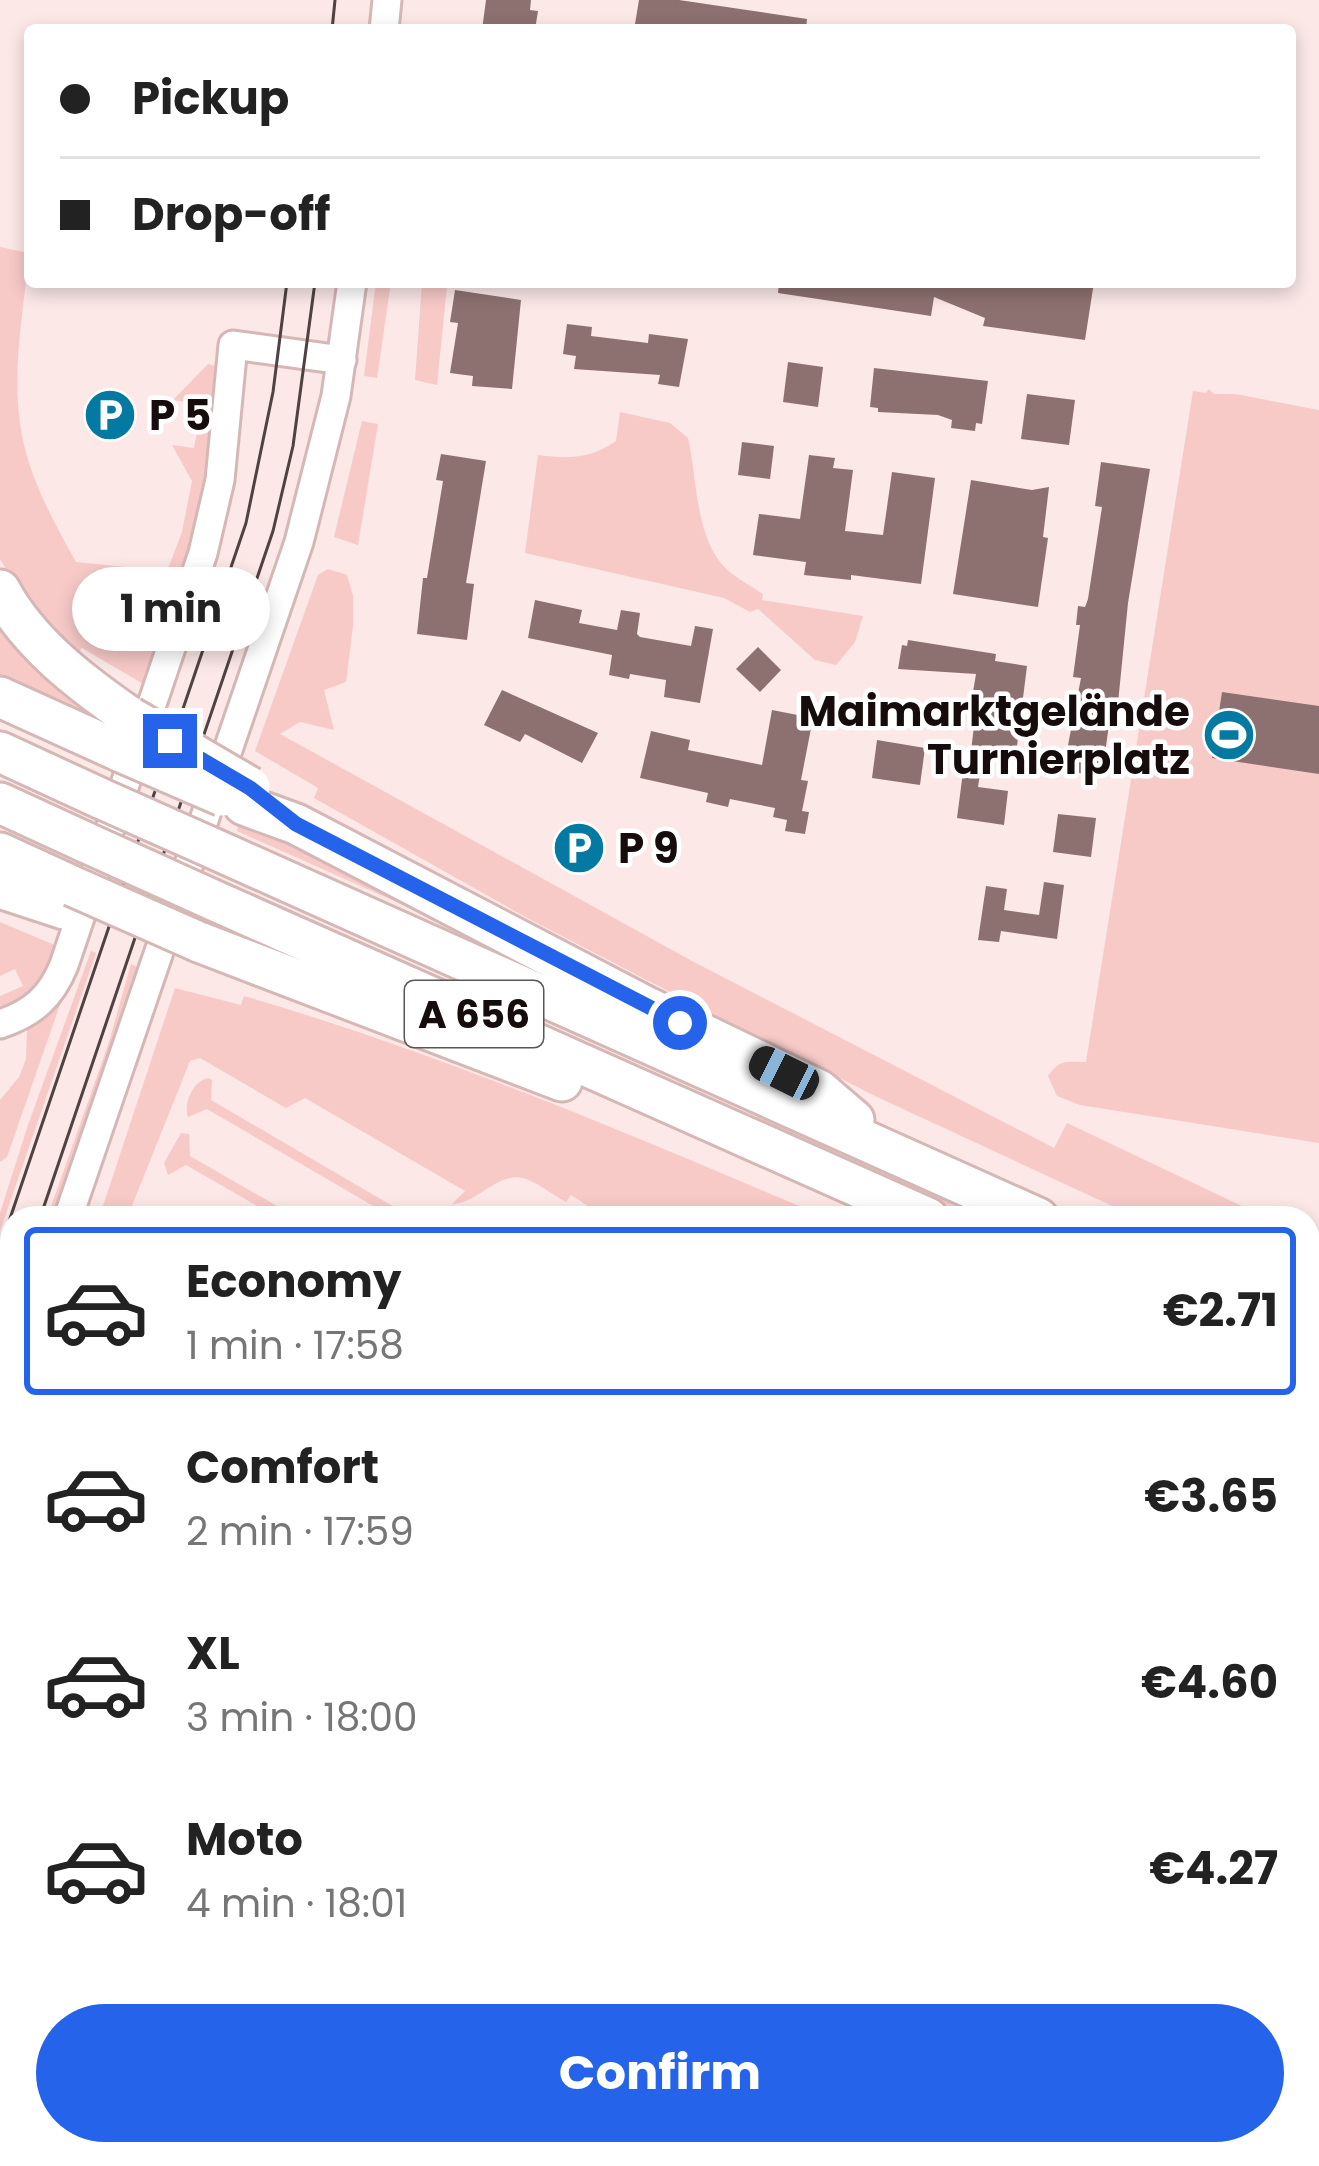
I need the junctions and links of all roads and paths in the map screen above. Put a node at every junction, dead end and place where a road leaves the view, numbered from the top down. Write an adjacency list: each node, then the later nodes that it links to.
1 (351, 288): 2 (street)
2 (342, 360): 11 (street); 14 (street)
3 (0, 590): 5 (highway)
4 (0, 697): 5 (highway)
5 (124, 734): 13 (highway, bridge)
6 (0, 752): 13 (highway, A 656, bridge)
7 (0, 803): 12 (highway, A 656, bridge)
8 (0, 853): 10 (highway)
9 (0, 888): 10 (highway)
10 (68, 898): 12 (highway)
11 (0, 1024)
12 (734, 1131): 15 (highway, A 656)
13 (890, 1152): 16 (highway, A 656)
14 (72, 1206)
15 (901, 1206)
16 (1011, 1206)

